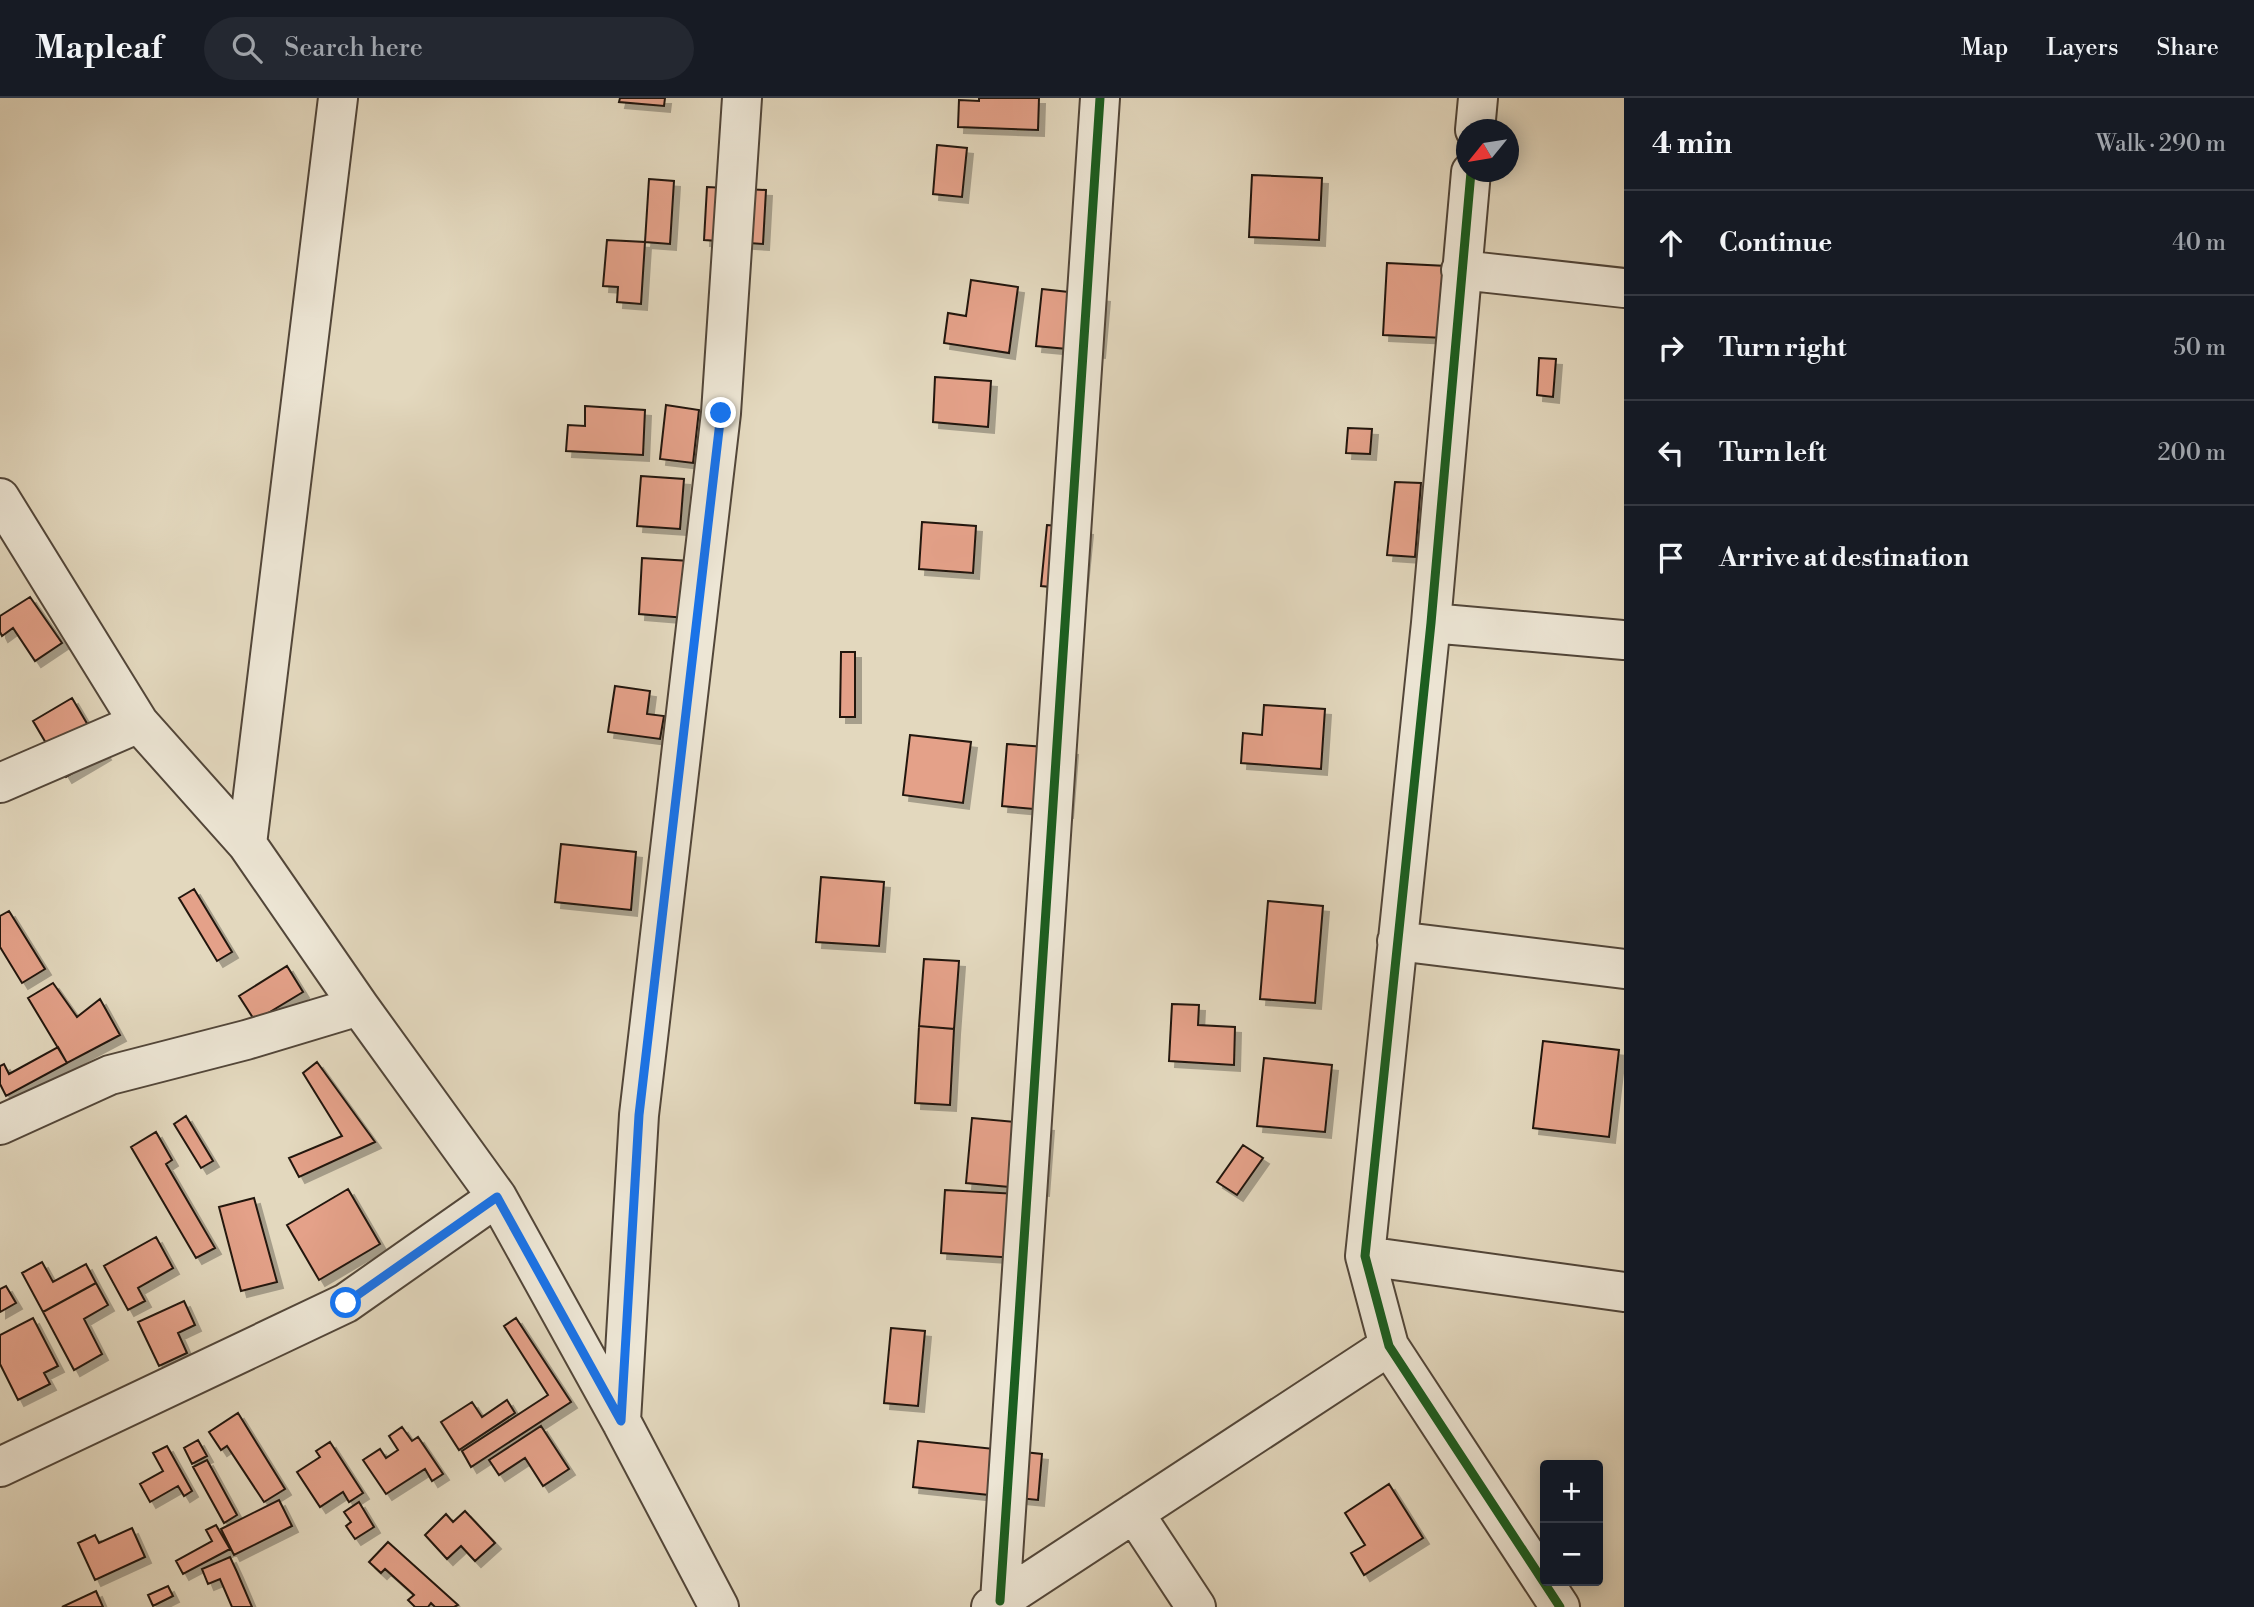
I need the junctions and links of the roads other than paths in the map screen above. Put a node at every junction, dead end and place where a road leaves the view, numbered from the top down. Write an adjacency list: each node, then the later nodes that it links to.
1 (338, 98): 14 (street)
2 (742, 98): 23 (street)
3 (1100, 98): 26 (street)
4 (1478, 98): 5 (street)
5 (1476, 119)
6 (1470, 182): 7 (street)
7 (1461, 270): 8 (street); 10 (street)
8 (1624, 288)
9 (0, 498): 12 (street)
10 (1431, 623): 11 (street); 15 (street)
11 (1624, 640)
12 (139, 723): 13 (street); 14 (street)
13 (0, 783)
14 (247, 844): 17 (street)
15 (1397, 941): 16 (street); 20 (street)
16 (1624, 969)
17 (359, 1006): 18 (street); 19 (street)
18 (0, 1125)
19 (497, 1197): 23 (street); 24 (street)
20 (1365, 1256): 21 (street); 22 (street)
21 (1624, 1292)
22 (1389, 1346): 25 (street); 29 (street)
23 (621, 1421): 27 (street)
24 (0, 1467)
25 (1134, 1513): 26 (street); 28 (street)
26 (995, 1604)
27 (719, 1607)
28 (1196, 1607)
29 (1560, 1607)

